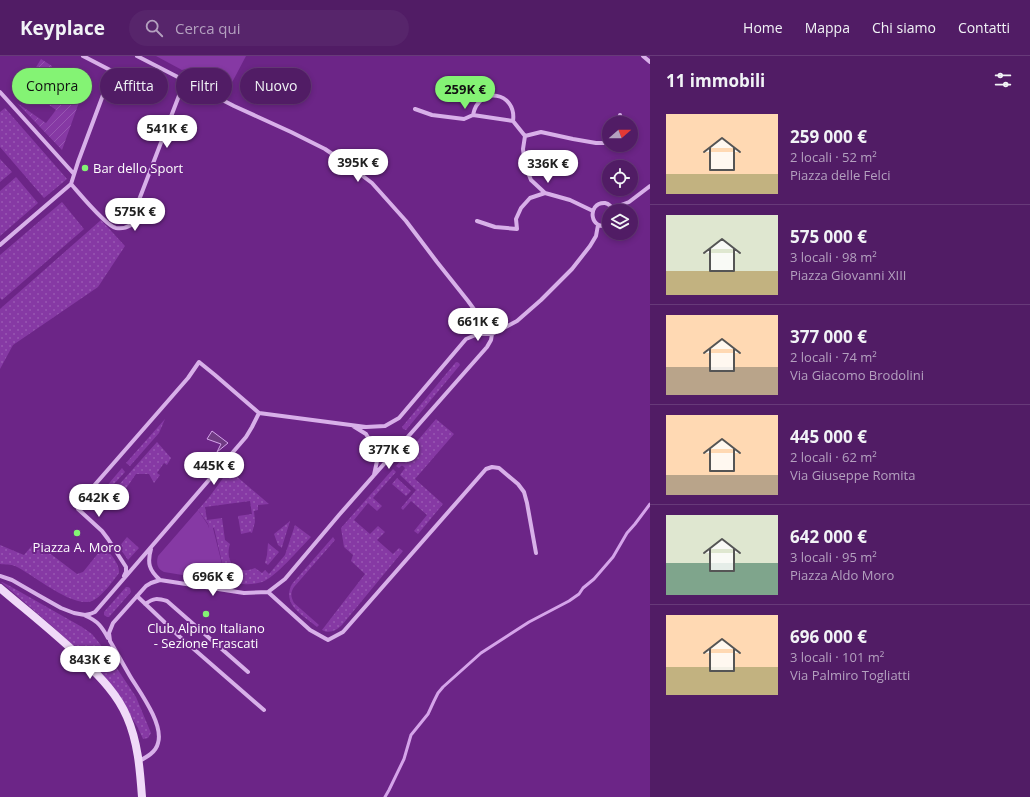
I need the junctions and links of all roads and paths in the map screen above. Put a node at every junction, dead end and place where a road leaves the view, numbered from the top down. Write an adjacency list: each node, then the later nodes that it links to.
1 (83, 56): 14 (street)
2 (137, 56): 5 (street)
3 (643, 56): 4 (street)
4 (650, 62)
5 (176, 76)
6 (0, 92): 14 (street)
7 (176, 103): 15 (street)
8 (230, 104): 25 (street)
9 (415, 109): 10 (street)
10 (473, 115): 11 (street); 11 (street)
11 (513, 121): 12 (street)
12 (525, 136): 13 (street); 17 (street)
13 (602, 143)
14 (74, 174): 15 (street)
15 (71, 184): 24 (street)
16 (650, 186): 19 (street)
17 (545, 193): 20 (street); 21 (street)
18 (607, 204): 20 (street)
19 (625, 204)
20 (593, 211): 22 (street)
21 (477, 222)
22 (598, 225): 23 (street); 25 (street)
23 (602, 226)
24 (0, 245)
25 (492, 334): 27 (street); 28 (street)
26 (259, 413): 27 (street); 29 (street); 32 (street)
27 (351, 425): 28 (street)
28 (374, 476): 35 (street)
29 (151, 546): 32 (street); 33 (street)
30 (536, 553): 35 (street)
31 (0, 576): 38 (street)
32 (123, 578): 38 (street)
33 (160, 580): 35 (street); 36 (street)
34 (0, 588): 42 (street)
35 (268, 592)
36 (137, 596): 37 (street); 39 (street)
37 (145, 604): 40 (street); 41 (street)
38 (86, 615): 39 (street)
39 (110, 641): 42 (street)
40 (248, 672)
41 (264, 710)
42 (138, 761): 43 (street)
43 (142, 797)

